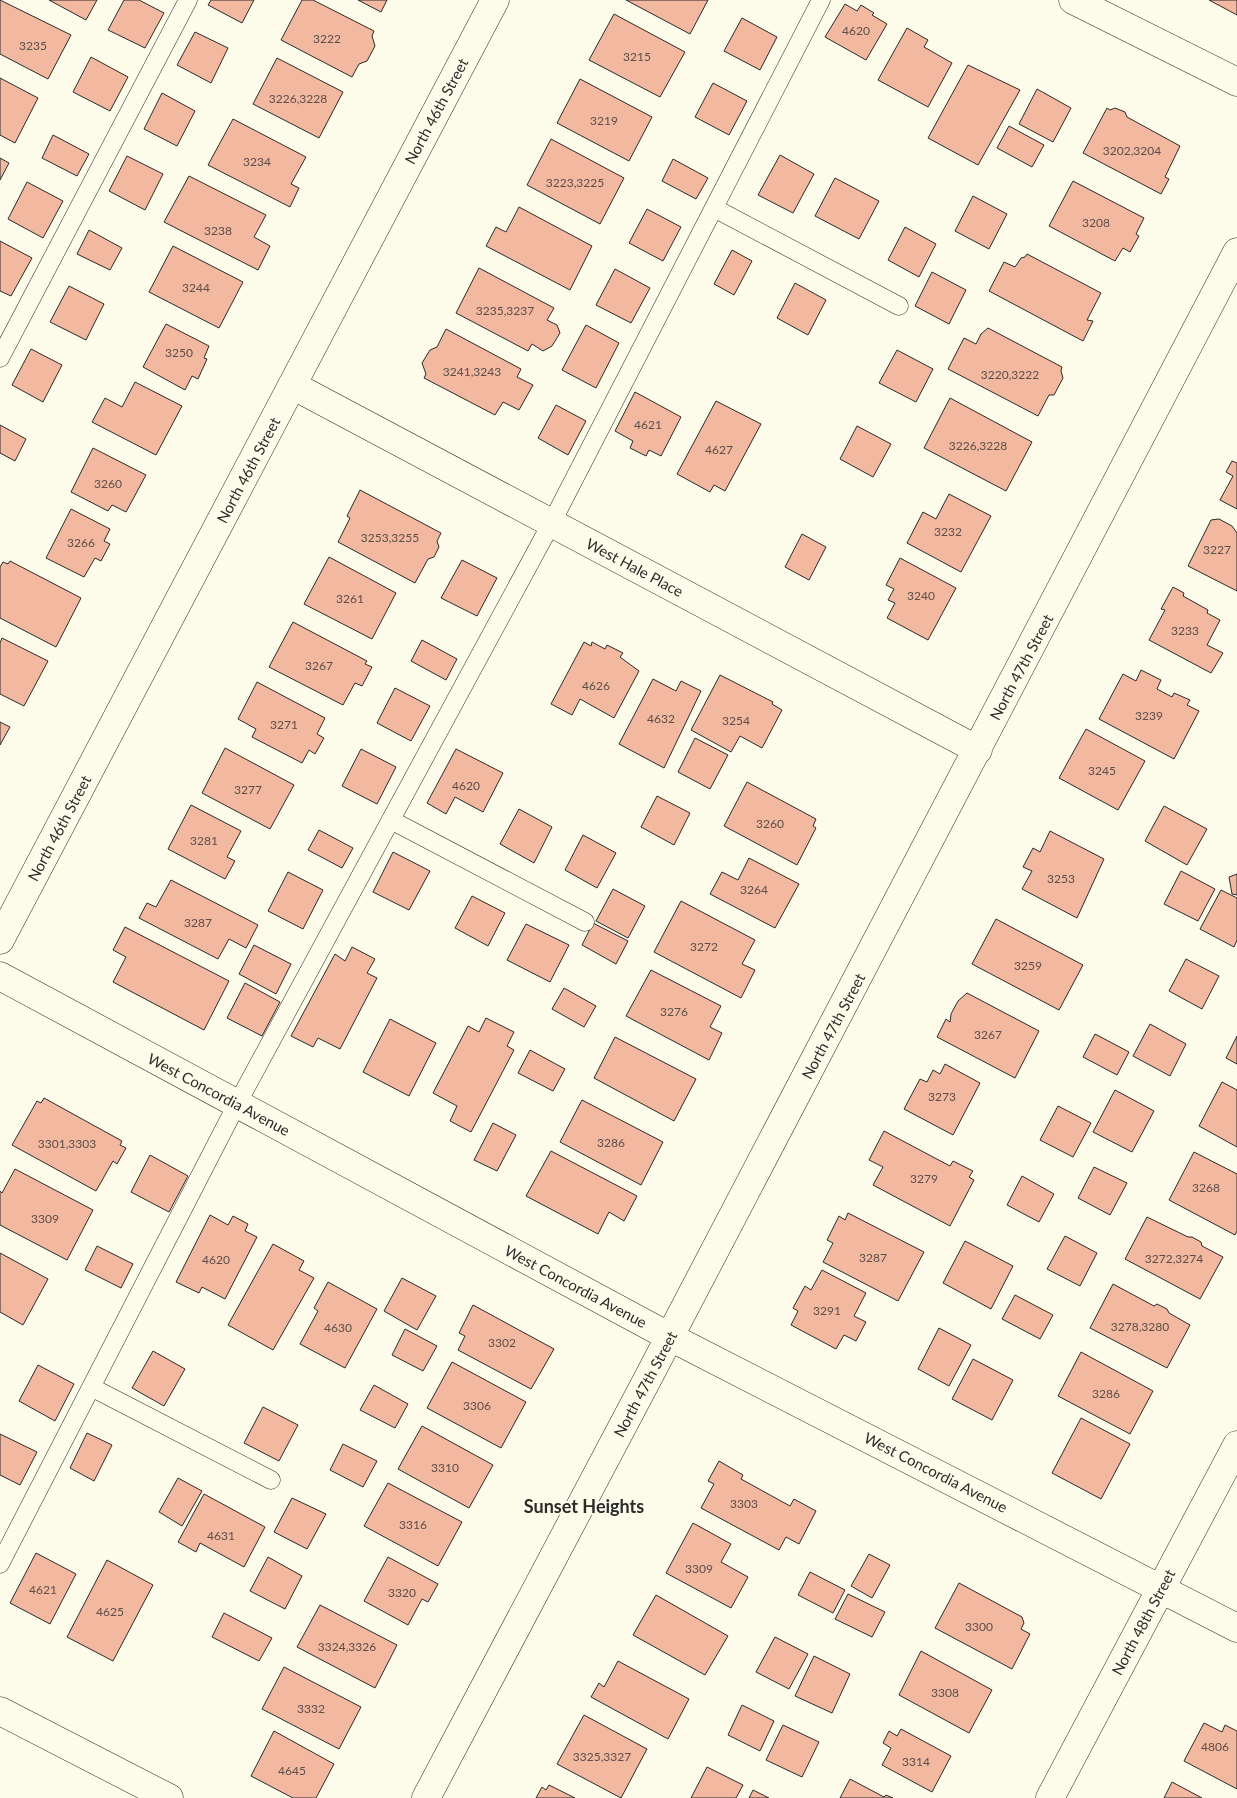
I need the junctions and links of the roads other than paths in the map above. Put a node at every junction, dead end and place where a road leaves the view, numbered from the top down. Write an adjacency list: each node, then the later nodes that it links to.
1 (188, 0): 9 (lane)
2 (495, 0): 10 (street, North 46th Street)
3 (821, 0): 6 (lane)
4 (1073, 0): 5 (street)
5 (1237, 82)
6 (714, 208): 8 (lane); 11 (lane)
7 (1237, 252): 12 (street, North 47th Street)
8 (899, 306)
9 (0, 358)
10 (292, 384): 11 (street, West Hale Place); 15 (street, North 46th Street)
11 (552, 522): 12 (street, West Hale Place); 13 (lane)
12 (978, 750): 18 (street, North 47th Street)
13 (391, 820): 14 (lane); 17 (lane)
14 (585, 922)
15 (0, 940)
16 (0, 976): 17 (street, West Concordia Avenue)
17 (237, 1104): 18 (street, West Concordia Avenue); 19 (lane)
18 (670, 1337): 23 (street, West Concordia Avenue); 27 (street, North 47th Street)
19 (91, 1387): 21 (lane); 22 (lane)
20 (1237, 1445): 23 (street, North 48th Street)
21 (271, 1480)
22 (0, 1564)
23 (1162, 1587): 24 (street, West Concordia Avenue); 28 (street, North 48th Street)
24 (1237, 1628)
25 (0, 1711): 26 (street)
26 (169, 1798)
27 (426, 1798)
28 (1050, 1798)

